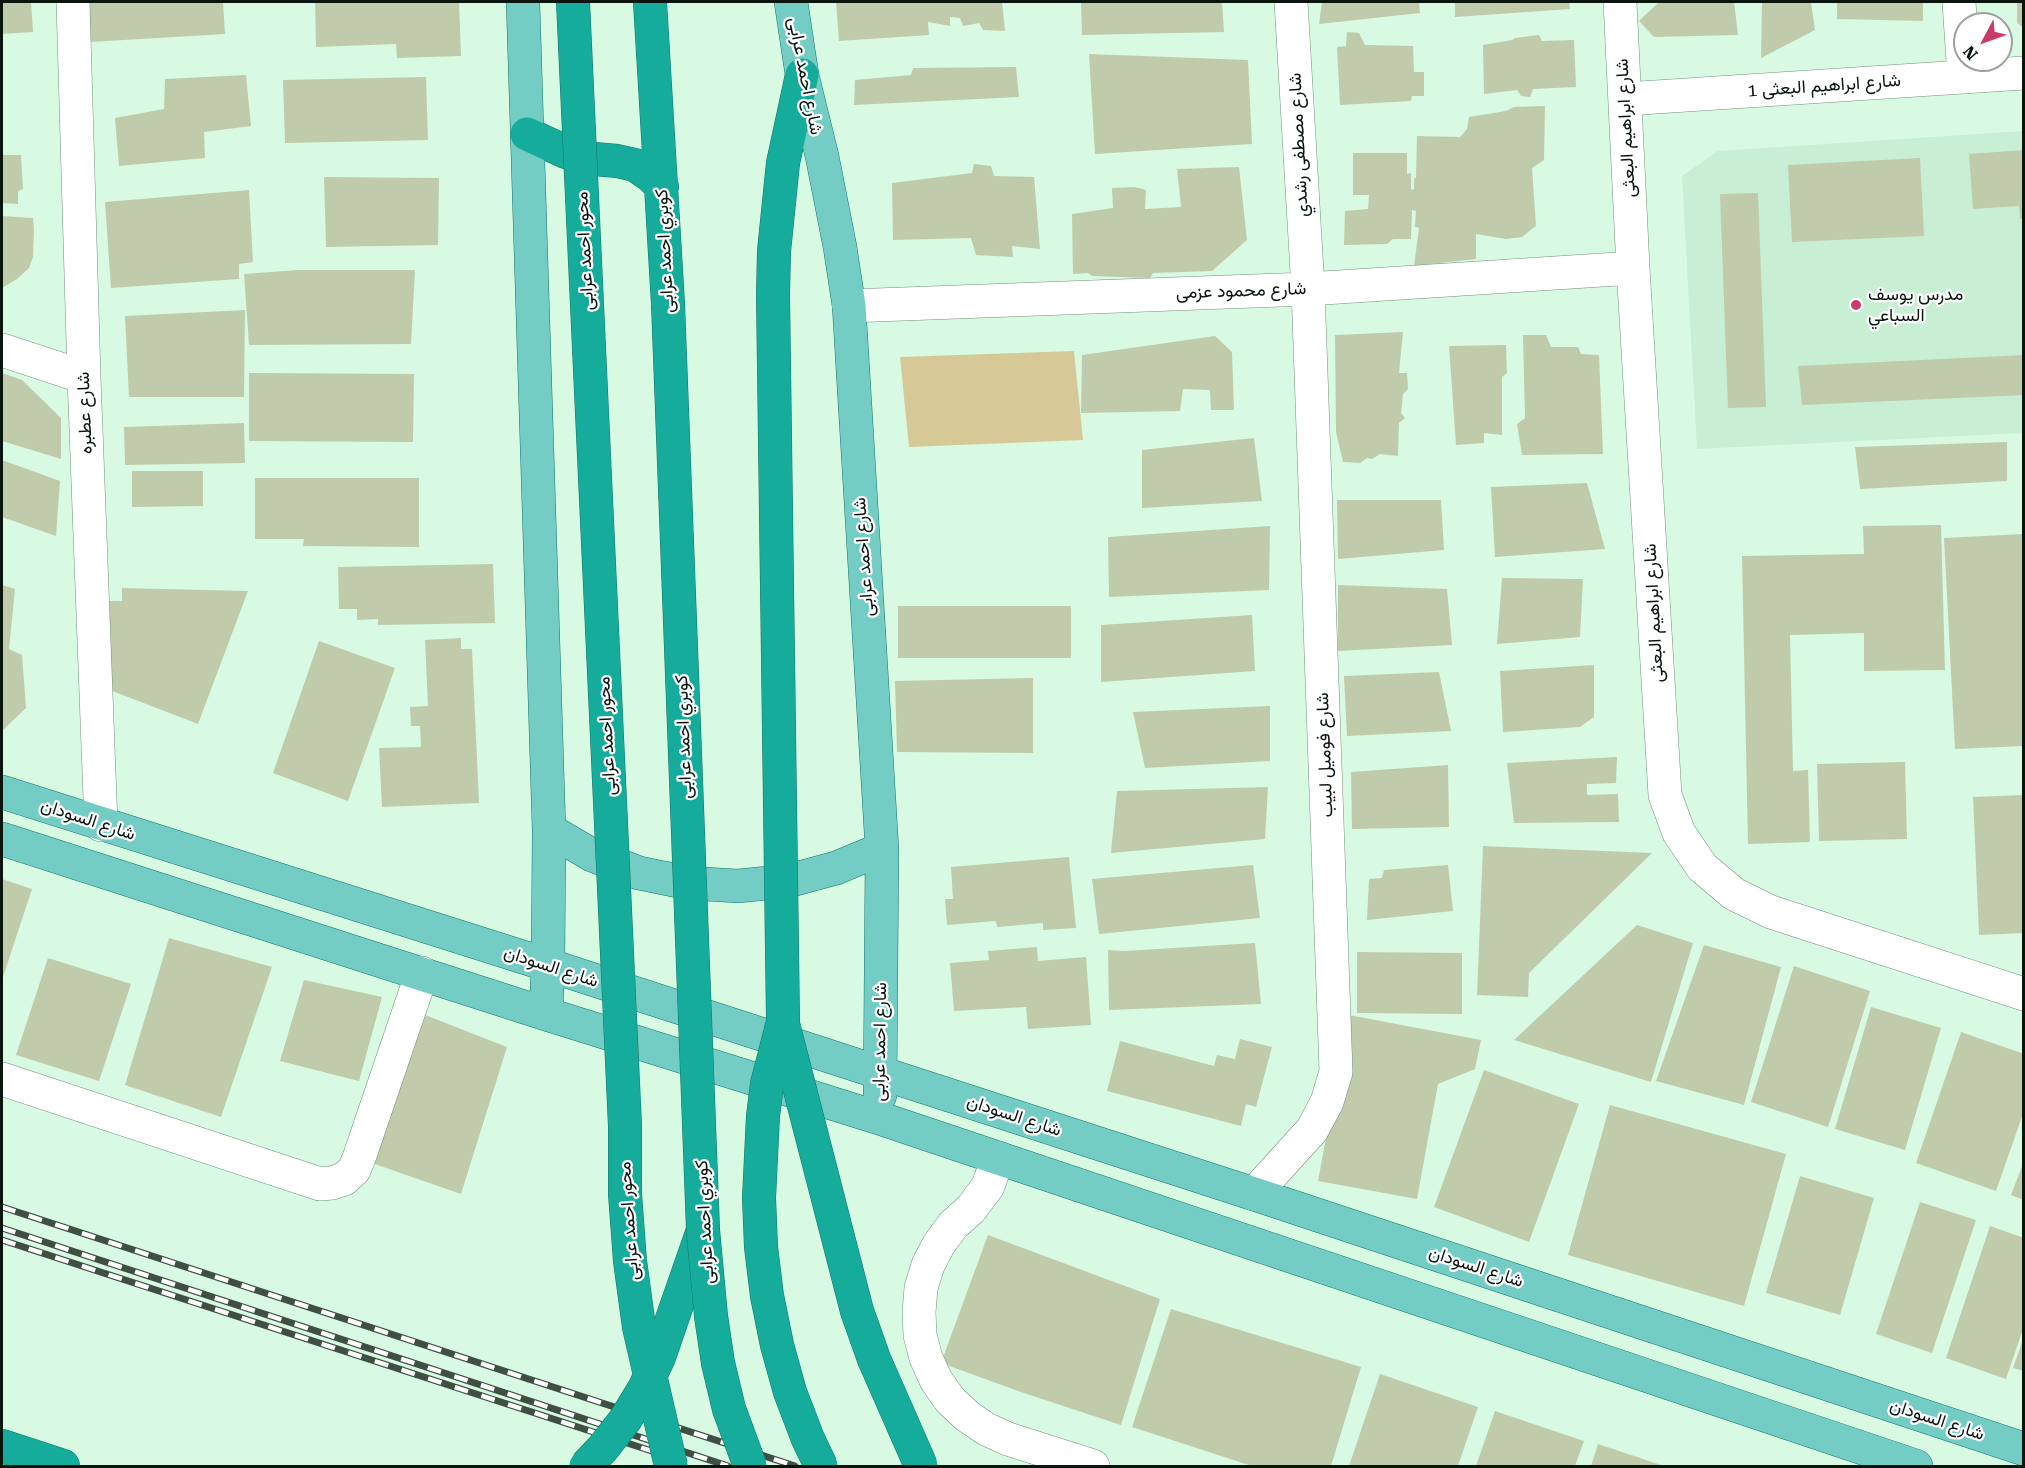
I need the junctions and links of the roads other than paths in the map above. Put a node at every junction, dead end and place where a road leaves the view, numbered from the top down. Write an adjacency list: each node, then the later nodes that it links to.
1 (73, 2): 19 (street, شارع عطبره)
2 (523, 2): 13 (main road)
3 (573, 2): 41 (highway, محور احمد عرابى, bridge)
4 (650, 2): 14 (highway, كوبري احمد عرابى)
5 (791, 2): 10 (main road, شارع احمد عرابى)
6 (1291, 2): 16 (street, شارع مصطفى رشدي)
7 (1620, 2): 12 (street, شارع ابراهيم البعثى)
8 (1959, 2): 11 (street)
9 (2024, 73): 11 (street, شارع ابراهيم البعثى 1)
10 (802, 75): 17 (main road, شارع احمد عرابى); 29 (highway, bridge)
11 (1964, 77): 12 (street, شارع ابراهيم البعثى 1)
12 (1625, 99): 15 (street, شارع ابراهيم البعثى)
13 (527, 134): 14 (highway); 22 (main road)
14 (662, 187): 35 (highway, كوبري احمد عرابى, bridge)
15 (1633, 268): 16 (street, شارع محمود عزمى); 27 (street, شارع ابراهيم البعثى)
16 (1308, 289): 17 (street, شارع محمود عزمى); 34 (street, شارع فوميل لبيب)
17 (849, 306): 24 (main road, شارع احمد عرابى)
18 (2, 350): 19 (street)
19 (84, 377): 21 (street, شارع عطبره)
20 (2, 792): 21 (main road, شارع السودان)
21 (101, 825): 25 (main road, شارع السودان)
22 (549, 830): 24 (main road); 25 (main road)
23 (2, 839): 26 (main road)
24 (882, 849): 30 (main road, شارع احمد عرابى)
25 (548, 965): 28 (main road); 30 (main road, شارع السودان)
26 (422, 974): 28 (main road); 31 (street)
27 (2024, 994)
28 (546, 1014): 32 (main road)
29 (783, 1022): 38 (highway, bridge); 43 (highway, bridge)
30 (881, 1073): 32 (main road, شارع احمد عرابى); 34 (main road, شارع السودان)
31 (2, 1078)
32 (879, 1118): 33 (main road)
33 (998, 1158): 44 (street); 45 (main road)
34 (1254, 1194): 37 (main road, شارع السودان)
35 (703, 1230): 40 (highway, bridge); 42 (highway, كوبري احمد عرابى, bridge)
36 (2, 1446): 39 (highway)
37 (2024, 1449)
38 (920, 1461)
39 (63, 1467)
40 (586, 1467)
41 (671, 1467)
42 (750, 1467)
43 (821, 1467)
44 (1093, 1467)
45 (1916, 1467)

